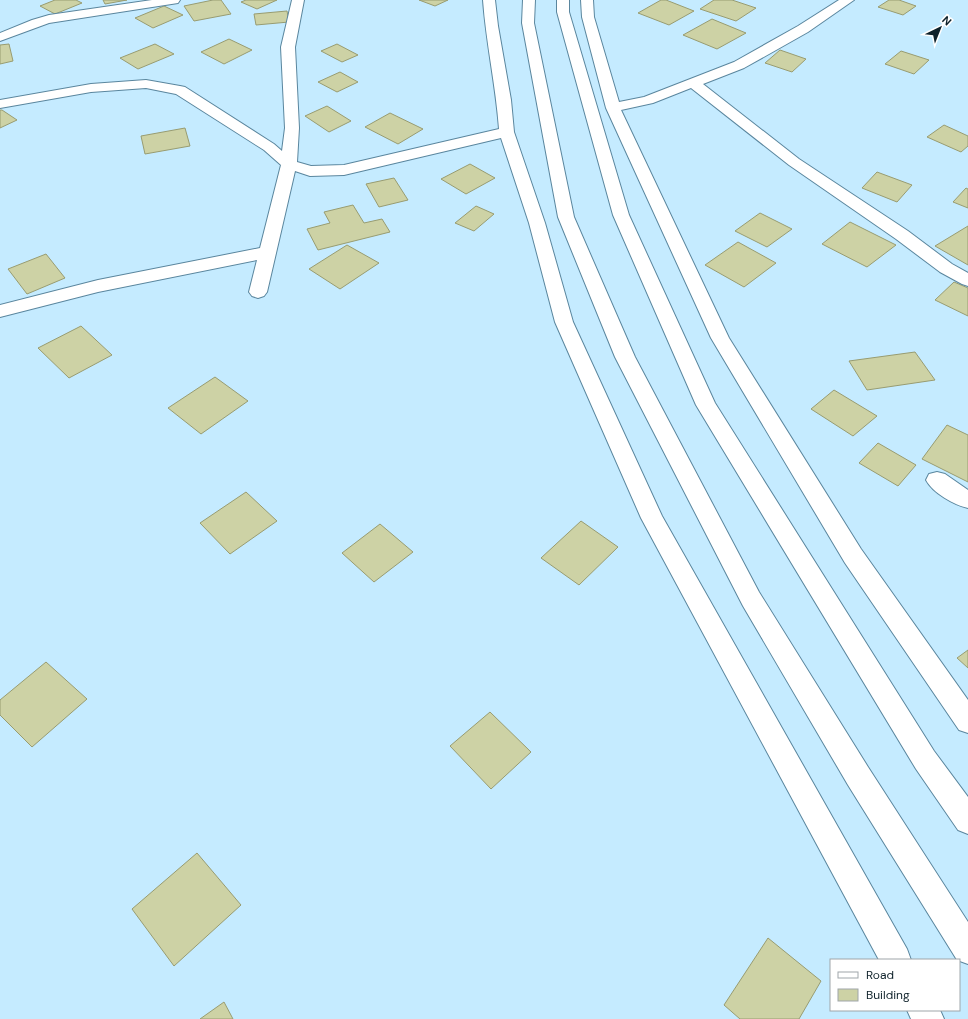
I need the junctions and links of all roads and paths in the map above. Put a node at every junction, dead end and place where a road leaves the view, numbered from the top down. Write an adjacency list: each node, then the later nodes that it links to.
1 (174, 0): 8 (main road)
2 (298, 0): 13 (main road)
3 (489, 0): 12 (main road)
4 (529, 0): 22 (main road)
5 (563, 0): 21 (main road)
6 (587, 0): 11 (main road)
7 (848, 0): 9 (main road)
8 (0, 38)
9 (693, 82): 11 (main road); 15 (main road)
10 (0, 104): 13 (main road)
11 (613, 108): 20 (main road)
12 (507, 132): 13 (main road); 23 (main road)
13 (289, 164): 14 (main road)
14 (268, 252): 16 (main road); 17 (main road)
15 (968, 280)
16 (258, 292)
17 (0, 311)
18 (937, 480): 19 (main road)
19 (968, 499)
20 (968, 722)
21 (968, 820)
22 (968, 949)
23 (895, 959)

